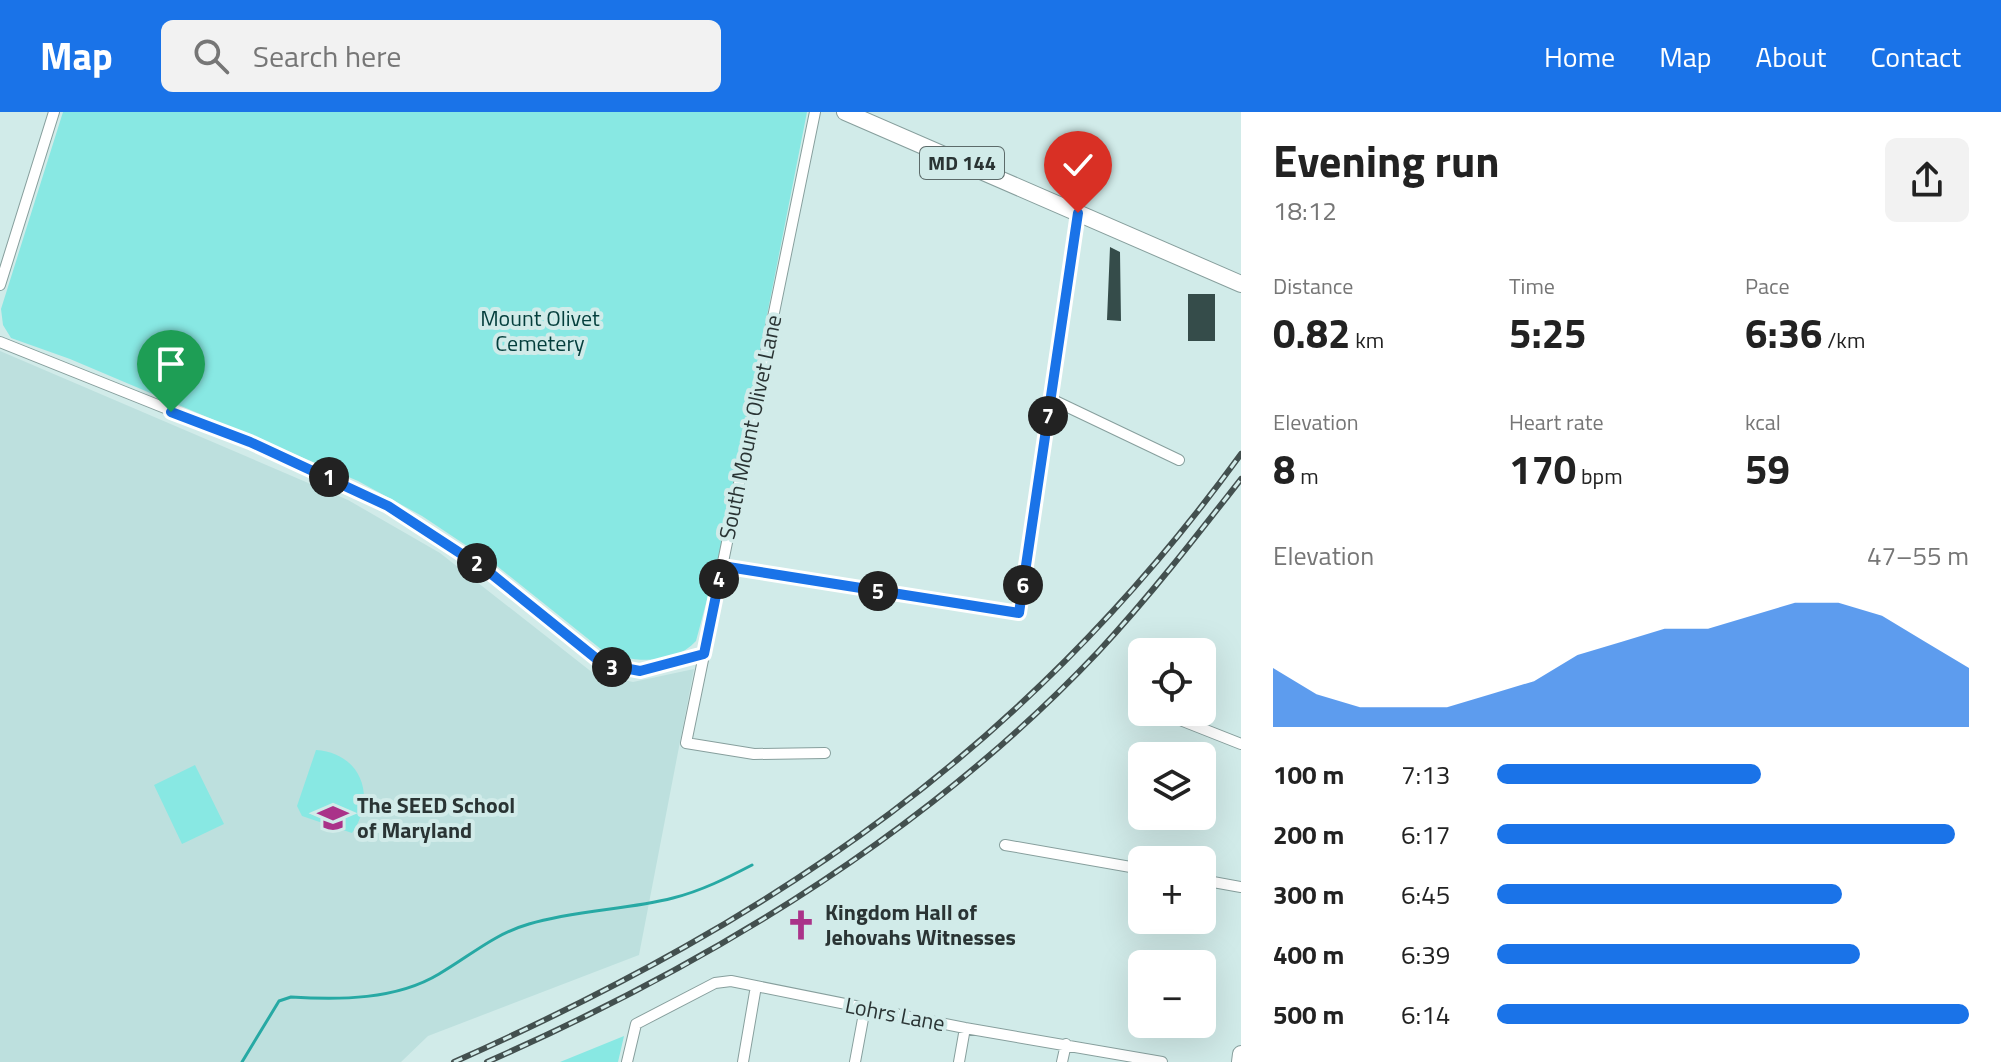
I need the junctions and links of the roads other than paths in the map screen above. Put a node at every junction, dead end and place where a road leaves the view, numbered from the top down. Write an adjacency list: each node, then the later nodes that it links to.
1 (54, 112): 6 (street)
2 (815, 112): 10 (street, South Mount Olivet Lane)
3 (846, 112): 4 (main road, MD 144)
4 (1078, 213): 5 (main road, MD 144); 8 (street)
5 (1241, 284)
6 (0, 285)
7 (0, 342): 11 (street)
8 (1051, 399): 9 (street); 10 (street)
9 (1179, 460)
10 (722, 566): 11 (street, South Mount Olivet Lane)
11 (704, 654): 14 (street, South Mount Olivet Lane)
12 (1195, 726): 13 (street)
13 (1241, 744)
14 (825, 753)
15 (1005, 845): 16 (street)
16 (1128, 867)
17 (1216, 883): 18 (street)
18 (1241, 887)
19 (756, 986): 20 (street, Lohrs Lane); 24 (street, Lohrs Lane); 25 (street)
20 (865, 1008): 21 (street, Lohrs Lane); 26 (street)
21 (965, 1028): 22 (street, Lohrs Lane); 27 (street)
22 (1066, 1044): 28 (street); 29 (street, Lohrs Lane)
23 (1241, 1054): 30 (main road)
24 (627, 1062)
25 (743, 1062)
26 (855, 1062)
27 (959, 1062)
28 (1062, 1062)
29 (1162, 1062)
30 (1240, 1062)

